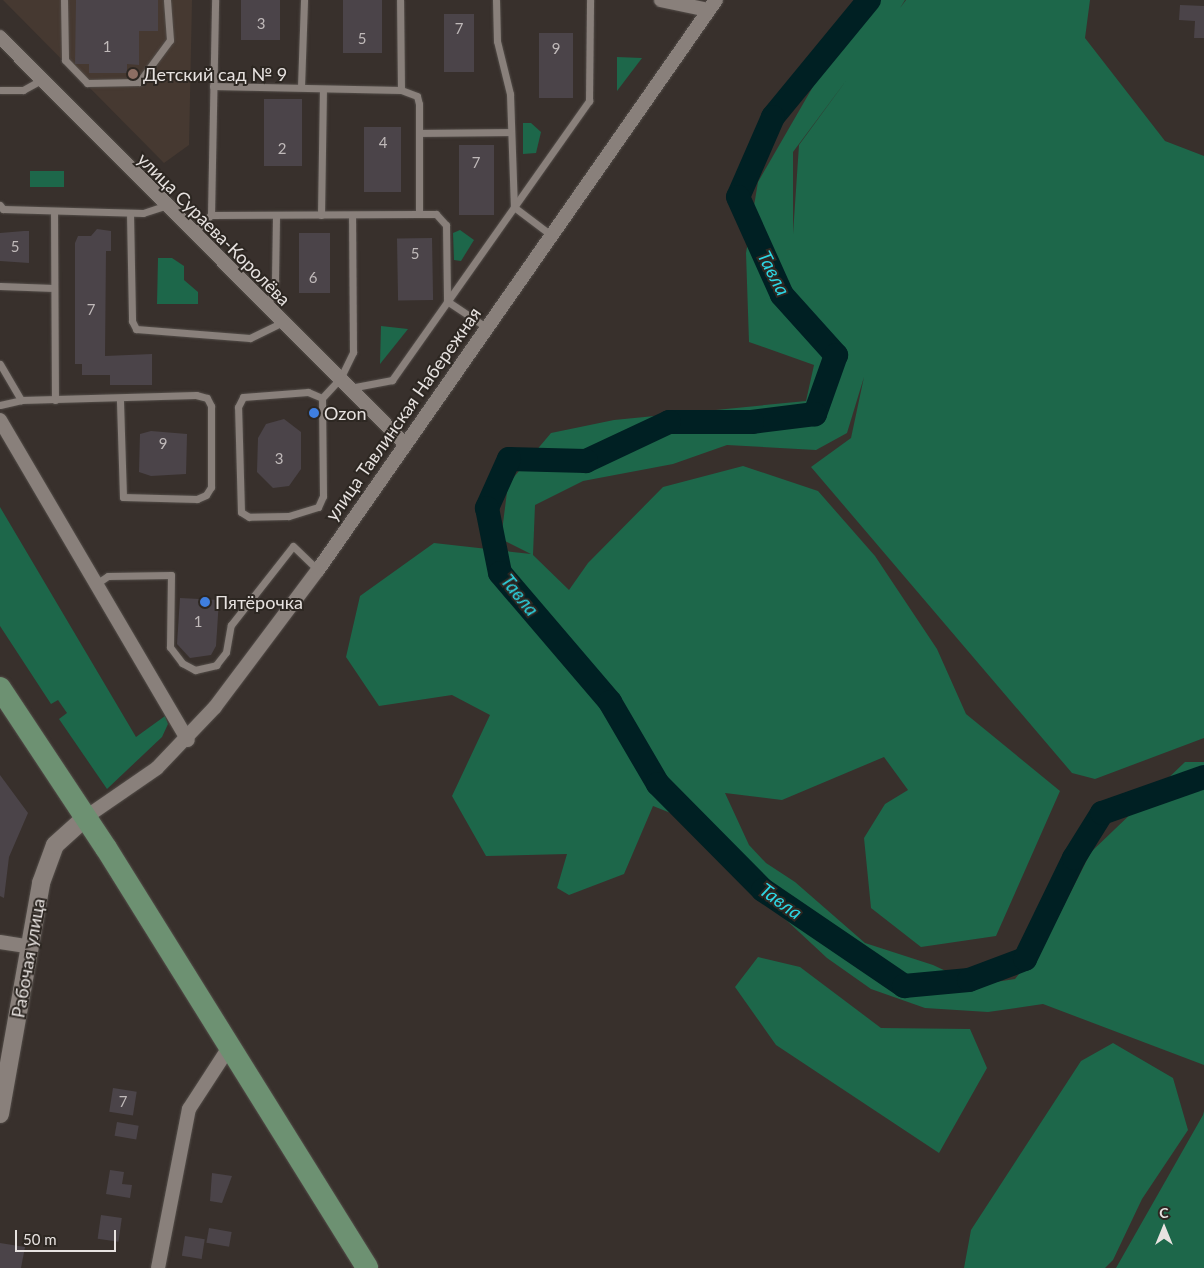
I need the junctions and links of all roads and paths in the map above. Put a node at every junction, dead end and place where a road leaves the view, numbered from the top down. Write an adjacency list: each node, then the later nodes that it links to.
1 (64, 0): 2 (lane)
2 (167, 0)
3 (215, 0): 12 (lane)
4 (304, 0): 13 (lane)
5 (400, 0): 16 (lane)
6 (496, 0): 17 (lane)
7 (590, 0): 21 (lane)
8 (661, 0): 9 (street)
9 (712, 5): 30 (street, улица Тавлинская Набережная)
10 (0, 37): 11 (street, улица Сураева-Королёва)
11 (41, 80): 14 (lane); 20 (street, улица Сураева-Королёва)
12 (213, 86): 13 (lane); 25 (lane)
13 (301, 87): 15 (lane)
14 (0, 90)
15 (323, 90): 16 (lane); 27 (lane)
16 (401, 90): 18 (lane)
17 (510, 132): 18 (lane); 21 (lane)
18 (419, 133): 24 (lane)
19 (0, 205): 22 (lane)
20 (164, 206): 23 (lane); 29 (street, улица Сураева-Королёва)
21 (514, 207): 30 (lane); 33 (lane)
22 (54, 210): 23 (lane); 32 (lane)
23 (130, 213): 35 (lane)
24 (419, 214): 28 (lane); 33 (lane)
25 (211, 215): 26 (lane); 29 (lane)
26 (276, 215): 27 (lane); 34 (lane)
27 (321, 215): 28 (lane)
28 (352, 215): 38 (lane)
29 (194, 233): 34 (street, улица Сураева-Королёва)
30 (551, 235): 36 (street, улица Тавлинская Набережная)
31 (0, 286): 32 (lane)
32 (54, 288): 41 (lane)
33 (447, 300): 36 (lane); 38 (lane)
34 (267, 309): 35 (street, улица Сураева-Королёва)
35 (281, 323): 38 (street, улица Сураева-Королёва)
36 (486, 327): 45 (street, улица Тавлинская Набережная)
37 (0, 364): 40 (lane)
38 (345, 383): 39 (lane); 45 (street, улица Сураева-Королёва)
39 (322, 398): 39 (lane)
40 (21, 400): 41 (lane); 43 (lane)
41 (55, 400): 42 (lane)
42 (120, 400): 42 (lane)
43 (0, 405)
44 (0, 420): 47 (street)
45 (404, 443): 46 (street, улица Тавлинская Набережная)
46 (318, 570): 47 (lane); 49 (street, улица Тавлинская Набережная)
47 (96, 584): 49 (street)
48 (0, 688): 50 (main road)
49 (188, 740): 50 (street, улица Тавлинская Набережная)
50 (86, 817): 52 (street, Рабочая улица); 53 (main road)
51 (0, 942): 52 (street)
52 (30, 947): 54 (street, Рабочая улица)
53 (228, 1049): 55 (street); 56 (main road)
54 (0, 1114)
55 (158, 1268)
56 (367, 1268)

